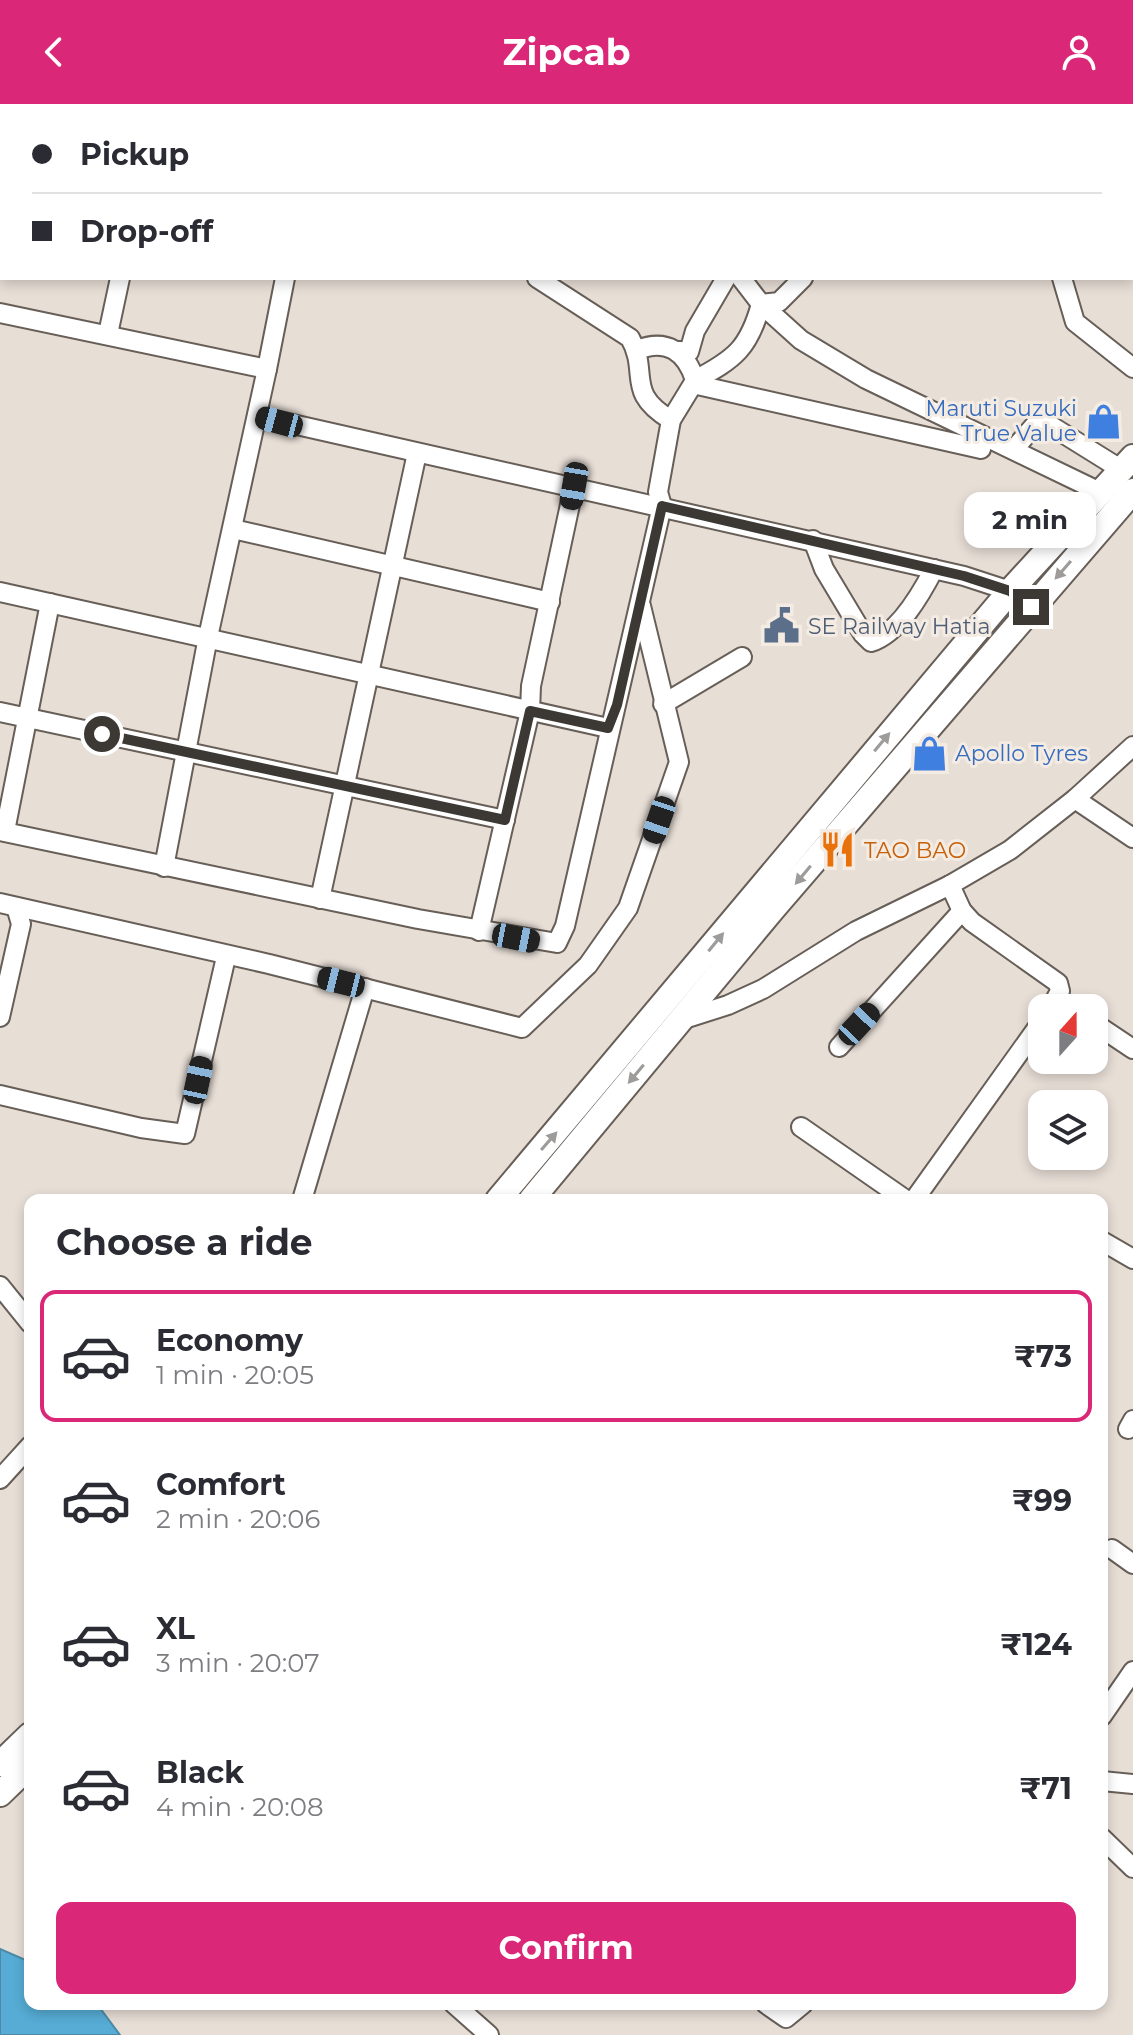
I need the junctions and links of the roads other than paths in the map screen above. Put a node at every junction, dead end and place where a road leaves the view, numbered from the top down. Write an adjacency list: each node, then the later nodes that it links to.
1 (120, 280): 10 (street)
2 (285, 280): 14 (street)
3 (540, 280): 11 (street)
4 (725, 280): 12 (street)
5 (743, 280): 8 (street)
6 (801, 280): 8 (street)
7 (1063, 280): 13 (street)
8 (761, 304): 15 (street); 19 (street)
9 (0, 313): 10 (street)
10 (108, 334): 14 (street)
11 (637, 350): 12 (street); 17 (street)
12 (679, 351): 15 (street)
13 (1133, 368)
14 (267, 369): 16 (street)
15 (694, 382): 17 (street); 18 (street)
16 (257, 416): 20 (street); 25 (street)
17 (671, 420): 24 (street)
18 (981, 449)
19 (1014, 449): 21 (street); 23 (street)
20 (417, 453): 22 (street); 27 (street)
21 (1129, 473): 23 (main road); 34 (main road, one-way to 34)
22 (574, 486): 24 (street); 31 (street)
23 (1102, 493): 29 (main road)
24 (662, 506): 26 (street); 32 (street)
25 (233, 529): 27 (street); 35 (street)
26 (813, 540): 28 (street); 28 (street)
27 (394, 564): 31 (street); 37 (street)
28 (934, 569): 29 (street)
29 (1010, 591): 34 (street); 68 (main road, one-way to 29)
30 (0, 592): 33 (street)
31 (550, 602): 39 (street)
32 (640, 602): 38 (street); 42 (street)
33 (50, 603): 35 (street); 41 (street)
34 (1031, 607): 60 (main road, one-way to 60)
35 (208, 637): 37 (street); 44 (street)
36 (742, 657): 38 (street)
37 (368, 676): 39 (street); 45 (street)
38 (663, 704): 57 (street)
39 (530, 711): 42 (street); 47 (street)
40 (0, 712): 41 (street)
41 (28, 718): 44 (street); 48 (street)
42 (608, 728): 55 (street)
43 (1133, 746): 46 (street)
44 (186, 751): 45 (street); 50 (street)
45 (343, 787): 47 (street); 52 (street)
46 (1075, 799): 49 (street); 51 (street)
47 (505, 820): 55 (street)
48 (2, 831): 50 (street)
49 (1133, 838)
50 (164, 867): 52 (street)
51 (950, 885): 54 (street); 60 (street)
52 (320, 899): 55 (street)
53 (8, 905): 56 (street); 59 (street)
54 (962, 911): 58 (street); 63 (street)
55 (479, 931)
56 (226, 957): 57 (street); 65 (street)
57 (365, 988): 67 (street)
58 (1060, 994)
59 (0, 1017)
60 (681, 1020): 69 (main road, one-way to 69)
61 (1108, 1032): 64 (street)
62 (1028, 1041): 71 (street)
63 (839, 1047)
64 (1133, 1049)
65 (0, 1095)
66 (801, 1127): 70 (street)
67 (304, 1194)
68 (503, 1194)
69 (536, 1194)
70 (897, 1194)
71 (918, 1194)
72 (1108, 1244): 73 (street)
73 (1133, 1259)
74 (0, 1286): 75 (street)
75 (24, 1316)
76 (24, 1453): 77 (street)
77 (0, 1479)
78 (1112, 1549): 79 (street)
79 (1133, 1564)
80 (1133, 1671): 81 (street)
81 (1108, 1707)
82 (24, 1741): 83 (main road)
83 (0, 1764)
84 (24, 1771): 87 (main road)
85 (1108, 1782): 86 (street)
86 (1133, 1784)
87 (0, 1794)
88 (1108, 1844): 89 (street)
89 (1133, 1868)
90 (461, 2010): 93 (street)
91 (775, 2010): 92 (street)
92 (796, 2010)
93 (489, 2035)

